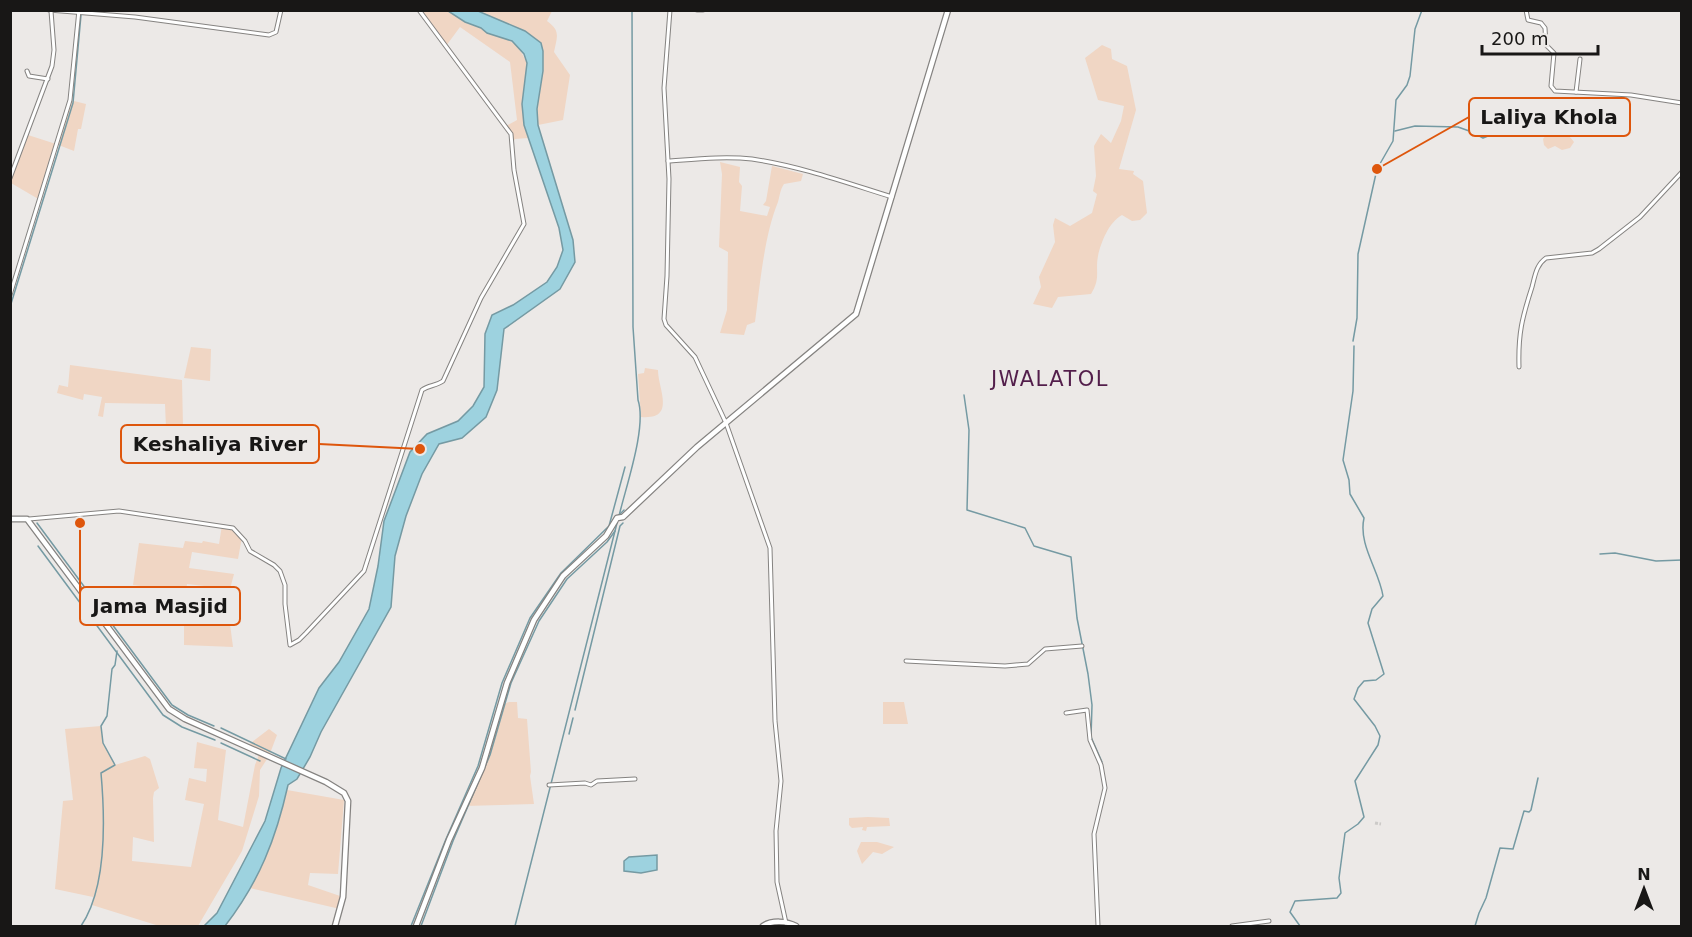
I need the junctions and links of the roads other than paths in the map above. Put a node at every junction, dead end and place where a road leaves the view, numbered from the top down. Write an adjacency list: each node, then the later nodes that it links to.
1 (281, 10): 9 (street)
2 (419, 10): 23 (street)
3 (670, 10): 15 (street)
4 (697, 10): 5 (street)
5 (703, 10)
6 (948, 10): 18 (street)
7 (1526, 10): 13 (street)
8 (50, 11): 9 (street); 12 (street)
9 (79, 12): 19 (street)
10 (1580, 59): 13 (street)
11 (27, 71): 12 (street)
12 (48, 79): 17 (street)
13 (1576, 92): 14 (street)
14 (1682, 103)
15 (668, 160): 18 (street); 21 (street)
16 (1682, 172): 20 (street)
17 (10, 178)
18 (892, 197): 21 (street)
19 (10, 295)
20 (1519, 367)
21 (726, 423): 30 (street); 32 (street)
22 (10, 519): 23 (street)
23 (27, 519): 31 (street)
24 (1082, 646): 25 (street)
25 (906, 661)
26 (1066, 713): 35 (street)
27 (635, 779): 28 (street)
28 (549, 785)
29 (1269, 921): 36 (street)
30 (786, 923): 33 (street); 34 (street)
31 (335, 927)
32 (416, 927)
33 (763, 927)
34 (796, 927)
35 (1098, 927)
36 (1232, 927)

